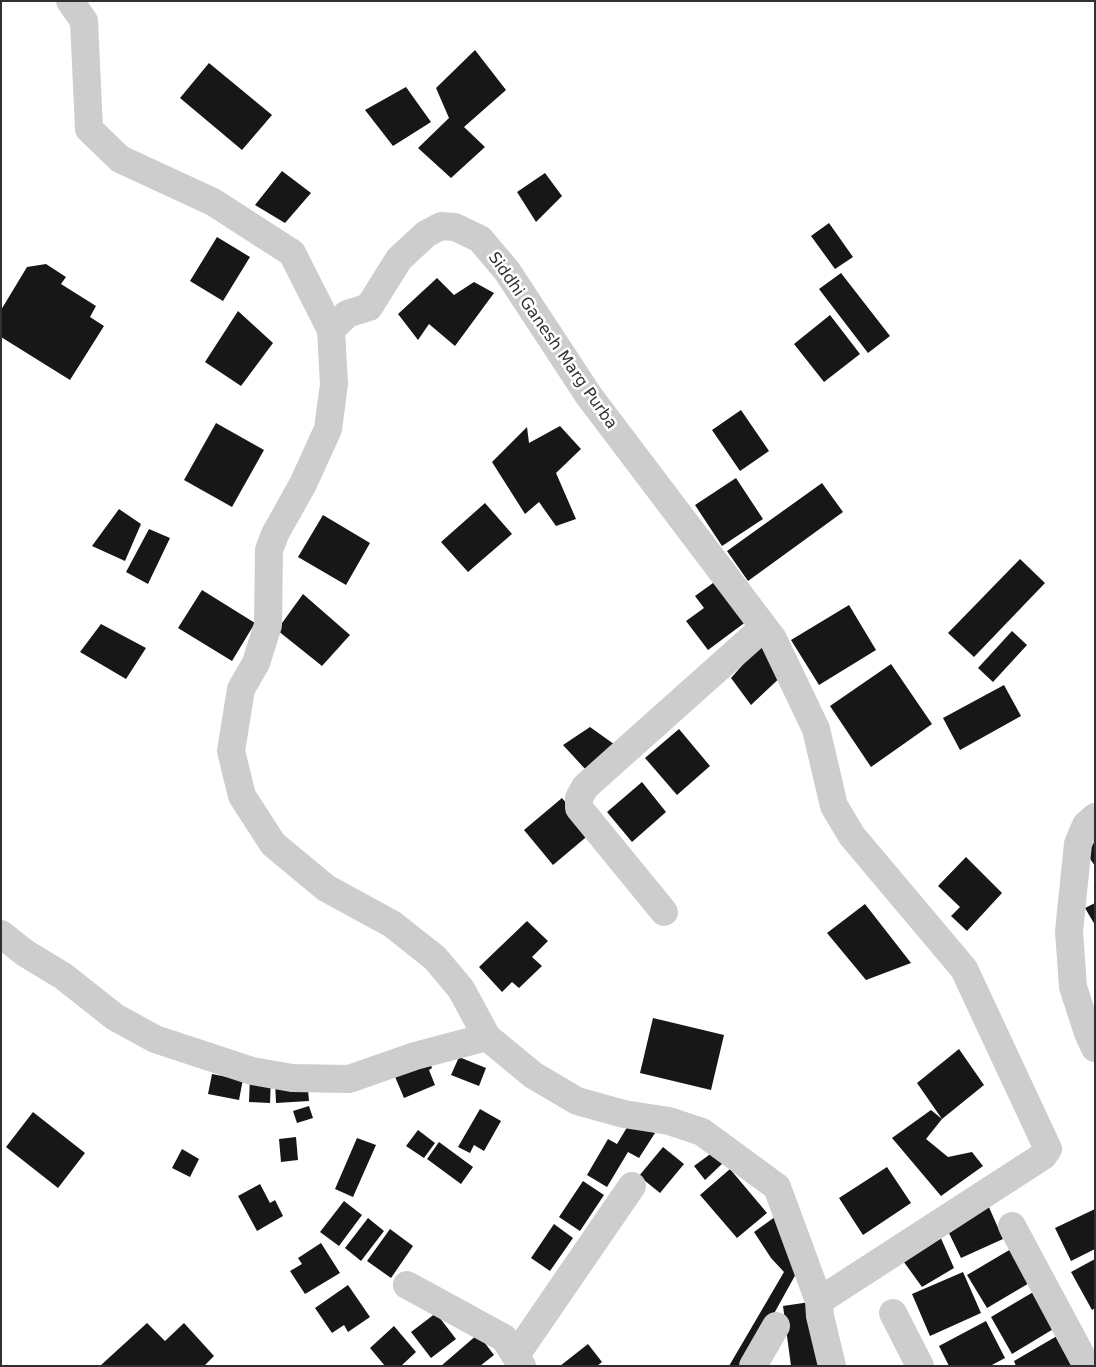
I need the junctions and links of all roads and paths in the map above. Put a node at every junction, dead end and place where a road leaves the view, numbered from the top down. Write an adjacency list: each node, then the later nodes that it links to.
1 (70, 1): 2 (street)
2 (330, 330): 3 (street, Siddhi Ganesh Marg Purba); 7 (street)
3 (763, 628): 5 (street); 12 (street, Siddhi Ganesh Marg Purba)
4 (1095, 817): 8 (street)
5 (664, 912)
6 (1, 934): 7 (street)
7 (487, 1037): 12 (street)
8 (1095, 1048)
9 (632, 1186): 15 (street)
10 (1012, 1226): 19 (street)
11 (407, 1285): 15 (street)
12 (819, 1301): 17 (street)
13 (893, 1313): 18 (street)
14 (776, 1326): 16 (street)
15 (519, 1360)
16 (753, 1366)
17 (832, 1366)
18 (920, 1366)
19 (1087, 1366)

